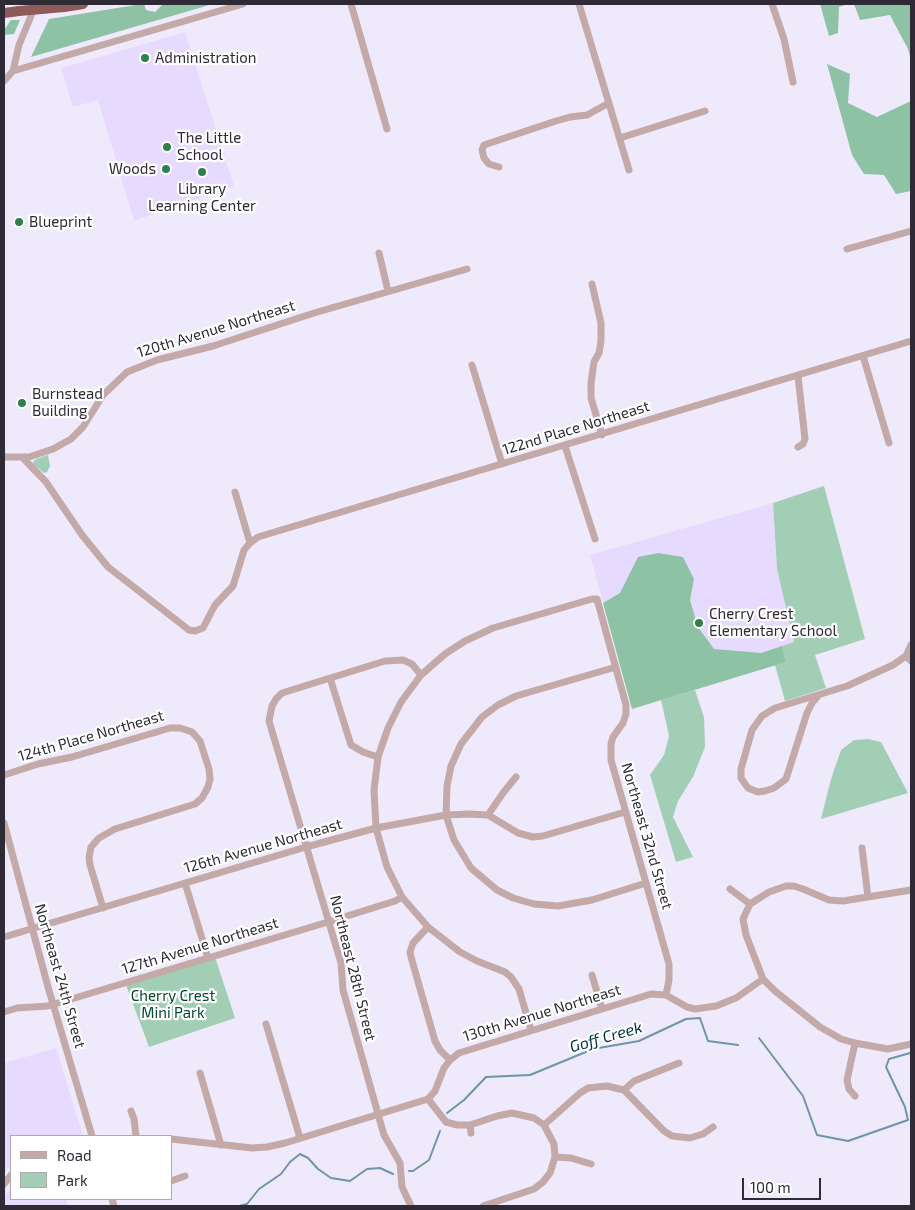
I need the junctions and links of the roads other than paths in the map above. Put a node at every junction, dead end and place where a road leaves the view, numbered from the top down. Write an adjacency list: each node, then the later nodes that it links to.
1 (36, 4): 8 (street)
2 (83, 4): 7 (highway, bridge)
3 (243, 4): 8 (street)
4 (351, 4): 13 (street)
5 (579, 4): 11 (street)
6 (772, 4): 10 (street)
7 (4, 12)
8 (13, 71): 9 (street)
9 (4, 81)
10 (793, 82)
11 (609, 103): 14 (street); 15 (street)
12 (705, 111): 14 (street)
13 (387, 129)
14 (620, 138): 16 (street)
15 (499, 167)
16 (629, 170)
17 (911, 231): 18 (street)
18 (847, 249)
19 (378, 253): 22 (street)
20 (467, 269): 22 (street, 120th Avenue Northeast)
21 (592, 284): 27 (street)
22 (388, 291): 32 (street, 120th Avenue Northeast)
23 (911, 341): 24 (street, 122nd Place Northeast)
24 (863, 356): 26 (street, 122nd Place Northeast); 28 (street)
25 (472, 365): 33 (street)
26 (798, 376): 27 (street, 122nd Place Northeast); 30 (street)
27 (602, 435): 29 (street, 122nd Place Northeast)
28 (889, 444)
29 (565, 446): 33 (street, 122nd Place Northeast); 35 (street)
30 (798, 447)
31 (4, 457): 32 (street, 120th Avenue Northeast)
32 (23, 458): 36 (street)
33 (502, 464): 36 (street, 122nd Place Northeast)
34 (235, 492): 36 (street)
35 (595, 540)
36 (250, 543)
37 (911, 645): 38 (street)
38 (909, 659): 42 (street)
39 (616, 667): 40 (street, Northeast 32nd Street); 48 (street, Northeast 32nd Street); 50 (street)
40 (421, 674): 41 (street); 45 (street)
41 (330, 678): 45 (street); 53 (street, Northeast 28th Street)
42 (818, 696): 43 (street); 44 (street)
43 (794, 702): 44 (street); 44 (street)
44 (807, 713)
45 (378, 757): 52 (street)
46 (4, 775): 62 (street, 124th Place Northeast)
47 (516, 777): 49 (street)
48 (625, 812): 49 (street); 56 (street, Northeast 32nd Street)
49 (488, 815): 50 (street, 126th Avenue Northeast)
50 (446, 816): 52 (street, 126th Avenue Northeast); 56 (street)
51 (4, 823): 65 (street, Northeast 24th Street)
52 (376, 828): 53 (street, 126th Avenue Northeast); 59 (street)
53 (306, 847): 55 (street, 126th Avenue Northeast); 63 (street, Northeast 28th Street)
54 (862, 848): 60 (street)
55 (185, 883): 62 (street, 126th Avenue Northeast); 67 (street)
56 (646, 883): 70 (street, Northeast 32nd Street)
57 (730, 889): 61 (street)
58 (911, 890): 60 (street)
59 (402, 897): 63 (street, 127th Avenue Northeast); 64 (street)
60 (868, 897): 61 (street)
61 (750, 904): 69 (street)
62 (103, 908): 65 (street, 126th Avenue Northeast)
63 (328, 922): 67 (street, 127th Avenue Northeast); 86 (street, Northeast 28th Street)
64 (428, 927): 75 (street); 79 (street)
65 (32, 929): 66 (street, 126th Avenue Northeast); 71 (street, Northeast 24th Street)
66 (4, 937)
67 (208, 958): 71 (street, 127th Avenue Northeast)
68 (592, 975): 72 (street)
69 (763, 979): 70 (street); 77 (street)
70 (666, 995): 72 (street, 130th Avenue Northeast)
71 (53, 1004): 73 (street, 127th Avenue Northeast); 89 (street, Northeast 24th Street)
72 (602, 1009): 75 (street, 130th Avenue Northeast)
73 (4, 1012)
74 (266, 1024): 91 (street)
75 (531, 1030): 79 (street, 130th Avenue Northeast)
76 (911, 1035): 78 (street)
77 (855, 1043): 78 (street); 83 (street)
78 (911, 1044)
79 (450, 1060): 84 (street, 130th Avenue Northeast)
80 (679, 1063): 82 (street)
81 (200, 1073): 93 (street)
82 (624, 1090): 87 (street); 88 (street)
83 (855, 1096)
84 (428, 1099): 86 (street); 87 (street)
85 (131, 1111): 90 (street)
86 (379, 1115): 91 (street); 98 (street, Northeast 28th Street)
87 (544, 1125): 94 (street)
88 (713, 1127)
89 (92, 1135)
90 (136, 1135)
91 (300, 1138): 93 (street)
92 (172, 1139): 93 (street)
93 (221, 1145)
94 (555, 1156): 95 (street); 99 (street)
95 (591, 1164)
96 (184, 1176): 97 (street)
97 (172, 1181)
98 (410, 1206)
99 (483, 1206)

